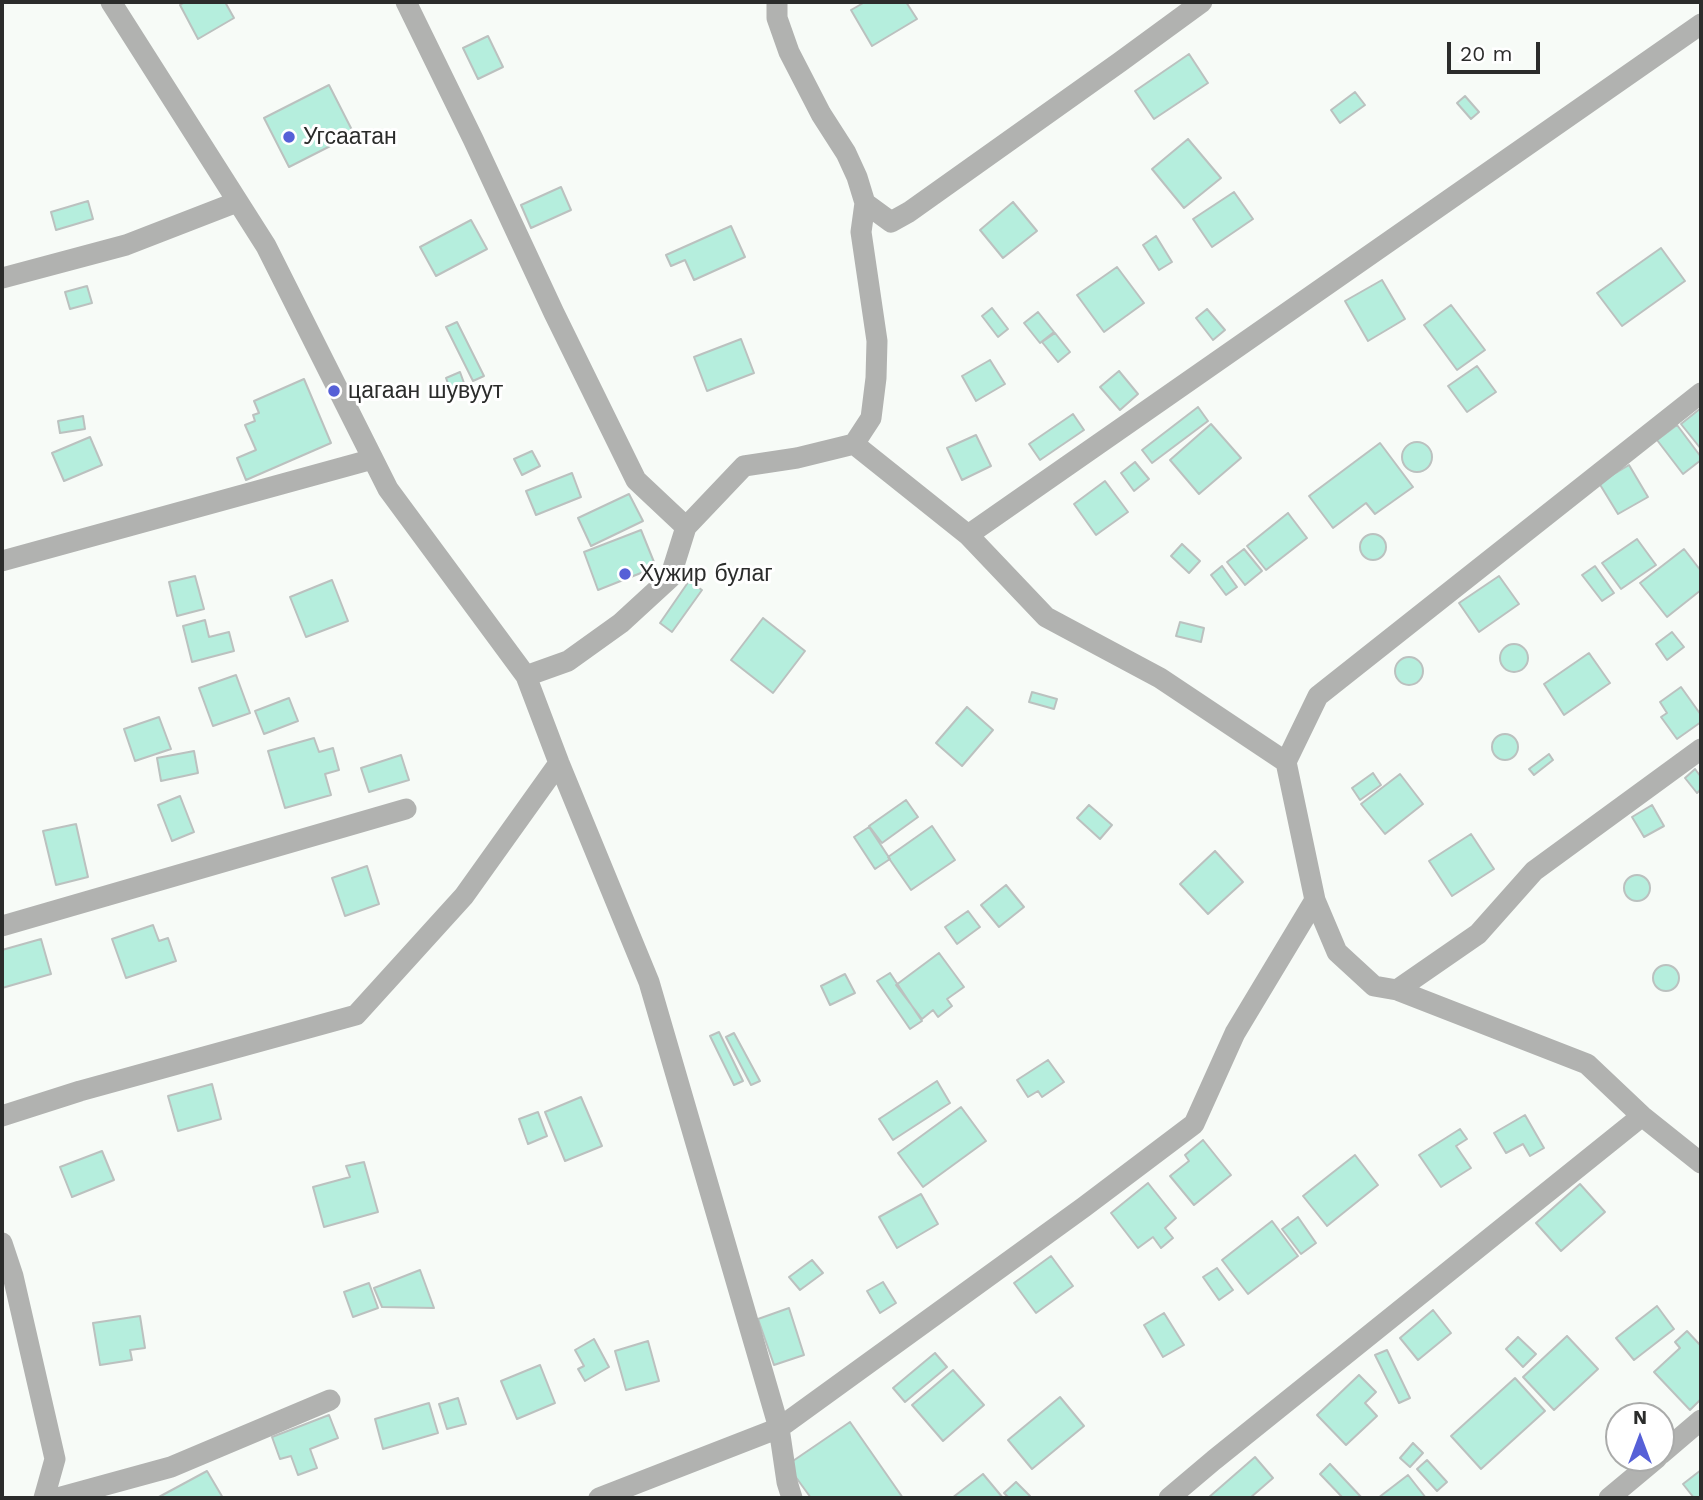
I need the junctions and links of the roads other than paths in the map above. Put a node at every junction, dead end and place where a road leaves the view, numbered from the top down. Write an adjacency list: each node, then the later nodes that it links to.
1 (111, 2): 6 (street)
2 (405, 2): 12 (street)
3 (777, 2): 7 (street)
4 (1202, 2): 7 (street)
5 (1701, 24): 13 (street)
6 (237, 202): 8 (street); 11 (street)
7 (865, 203): 10 (street)
8 (2, 278)
9 (1701, 393): 17 (street)
10 (854, 444): 12 (street); 13 (street)
11 (373, 459): 14 (street); 15 (street)
12 (686, 527): 15 (street)
13 (968, 535): 17 (street)
14 (2, 561)
15 (526, 676): 18 (street)
16 (1701, 749): 22 (street)
17 (1286, 762): 20 (street)
18 (559, 763): 23 (street); 29 (street)
19 (406, 809): 21 (street)
20 (1315, 900): 22 (street); 29 (street)
21 (2, 926)
22 (1397, 990): 24 (street)
23 (2, 1116)
24 (1642, 1116): 25 (street); 36 (street)
25 (1701, 1163)
26 (2, 1243): 32 (street)
27 (331, 1400): 33 (street)
28 (1701, 1420): 30 (street)
29 (779, 1428): 34 (street); 35 (street)
30 (1675, 1442)
31 (1640, 1472): 37 (street)
32 (44, 1498)
33 (58, 1498)
34 (599, 1498)
35 (792, 1498)
36 (1169, 1498)
37 (1609, 1498)

